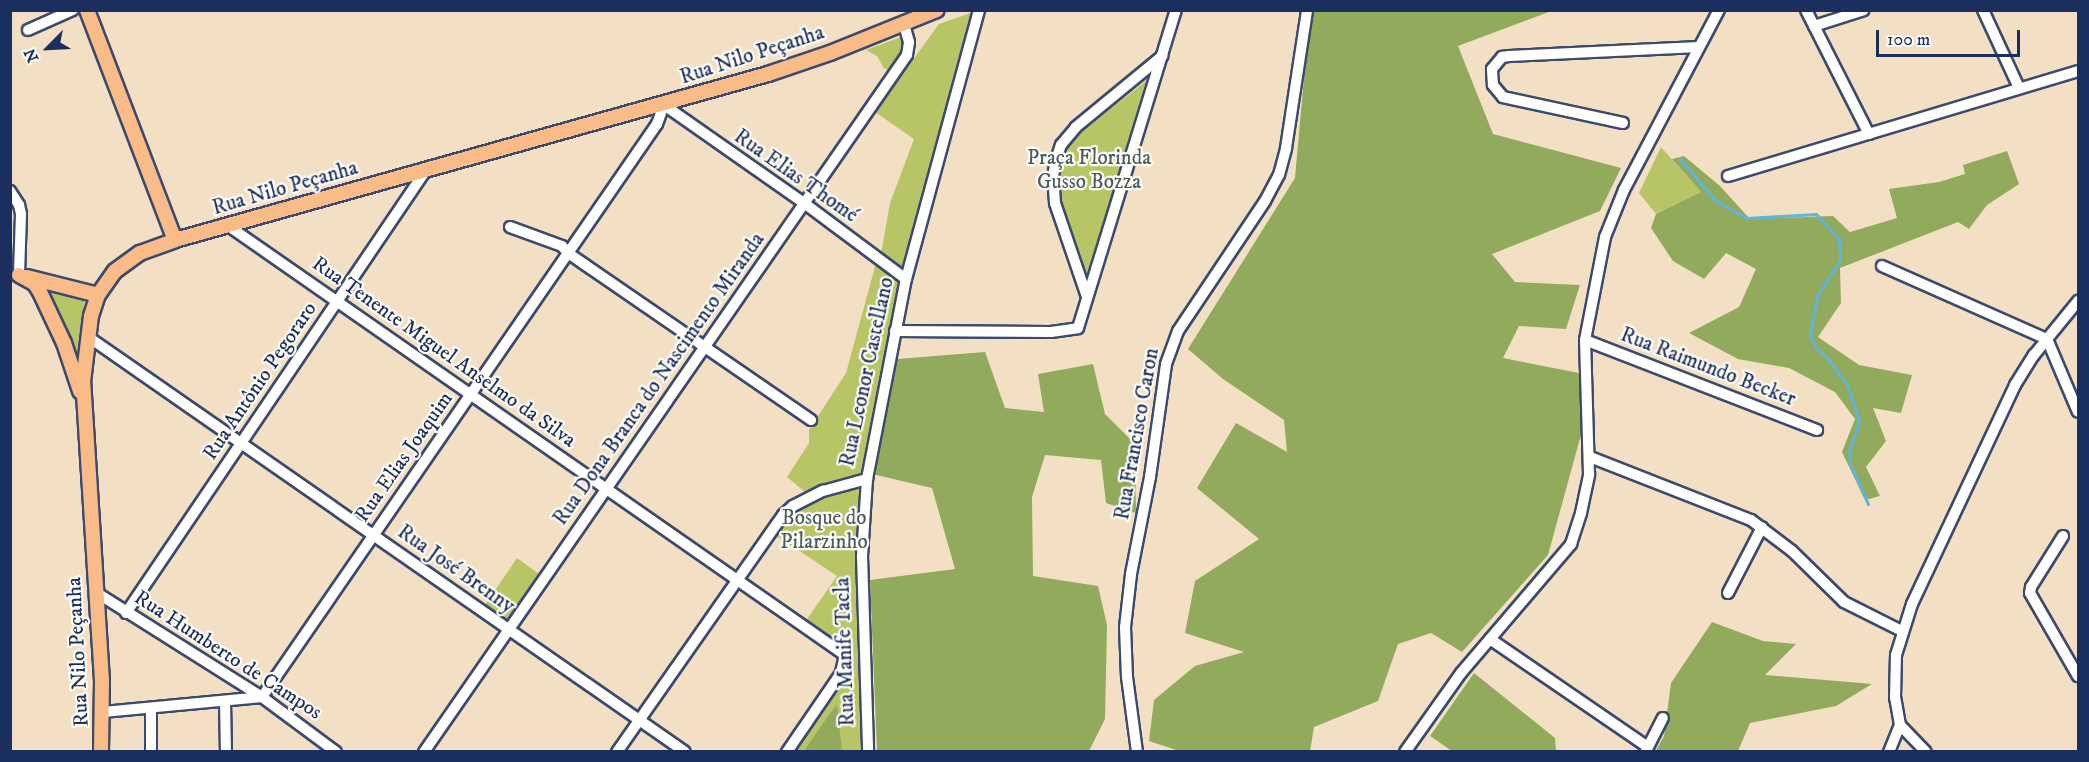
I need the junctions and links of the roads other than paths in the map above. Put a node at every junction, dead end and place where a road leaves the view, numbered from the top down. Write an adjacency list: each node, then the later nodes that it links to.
1 (73, 10): 13 (street)
2 (87, 10): 27 (main road)
3 (937, 10): 11 (main road, Rua Nilo Peçanha)
4 (979, 10): 31 (street, Rua Leonor Castellano)
5 (1176, 10): 15 (street)
6 (1307, 10): 79 (street, Rua Francisco Caron)
7 (1719, 10): 14 (street)
8 (1806, 10): 12 (street)
9 (1864, 10): 12 (street)
10 (1983, 10): 17 (street)
11 (904, 24): 18 (main road, Rua Nilo Peçanha); 24 (street, Rua Dona Branca do Nascimento Miranda)
12 (1814, 26): 20 (street)
13 (28, 30)
14 (1699, 48): 19 (street); 39 (street)
15 (1162, 56): 33 (street); 33 (street)
16 (2079, 71): 17 (street)
17 (2019, 88): 20 (street)
18 (664, 105): 21 (main road, Rua Nilo Peçanha); 24 (street, Rua Elias Thomé); 28 (street, Rua Elias Joaquim)
19 (1623, 123)
20 (1869, 134): 22 (street)
21 (426, 170): 25 (main road, Rua Nilo Peçanha); 35 (street, Rua Antônio Pegoraro)
22 (1728, 176)
23 (10, 191): 30 (street)
24 (804, 203): 31 (street, Rua Elias Thomé); 40 (street, Rua Dona Branca do Nascimento Miranda)
25 (227, 225): 27 (main road, Rua Nilo Peçanha); 35 (street, Rua Tenente Miguel Anselmo da Silva)
26 (510, 227): 28 (street)
27 (175, 240): 32 (main road, Rua Nilo Peçanha)
28 (568, 253): 40 (street); 41 (street, Rua Elias Joaquim)
29 (1882, 266): 38 (street)
30 (14, 274): 32 (main road); 42 (main road)
31 (906, 279): 36 (street, Rua Leonor Castellano)
32 (98, 295): 37 (main road, Rua Nilo Peçanha)
33 (1088, 297): 36 (street)
34 (2079, 301): 38 (street)
35 (337, 302): 41 (street, Rua Tenente Miguel Anselmo da Silva); 46 (street, Rua Antônio Pegoraro)
36 (895, 331): 48 (street, Rua Leonor Castellano)
37 (87, 336): 42 (main road, Rua Nilo Peçanha); 46 (street, Rua José Brenny)
38 (2047, 339): 43 (street); 58 (street)
39 (1585, 340): 45 (street, Rua Raimundo Becker); 47 (street)
40 (705, 347): 44 (street); 49 (street, Rua Dona Branca do Nascimento Miranda)
41 (470, 394): 49 (street, Rua Tenente Miguel Anselmo da Silva); 51 (street, Rua Elias Joaquim)
42 (84, 405): 55 (main road, Rua Nilo Peçanha)
43 (2079, 412)
44 (811, 420)
45 (1817, 430)
46 (241, 443): 51 (street, Rua José Brenny); 56 (street, Rua Antônio Pegoraro)
47 (1590, 457): 50 (street); 59 (street)
48 (867, 479): 53 (street, Rua Leonor Castellano); 78 (street, Rua Manife Tacla)
49 (606, 489): 53 (street, Rua Tenente Miguel Anselmo da Silva); 57 (street, Rua Dona Branca do Nascimento Miranda)
50 (1762, 526): 54 (street); 58 (street)
51 (374, 535): 57 (street, Rua José Brenny); 61 (street, Rua Elias Joaquim)
52 (2063, 536): 60 (street)
53 (736, 579): 66 (street, Rua Leonor Castellano); 77 (street, Rua Tenente Miguel Anselmo da Silva)
54 (1728, 593)
55 (97, 594): 56 (street, Rua Humberto de Campos); 64 (main road, Rua Nilo Peçanha)
56 (126, 613): 61 (street, Rua Humberto de Campos)
57 (509, 629): 66 (street, Rua José Brenny); 74 (street, Rua Dona Branca do Nascimento Miranda)
58 (1902, 631): 67 (street)
59 (1490, 639): 69 (street); 80 (street)
60 (2079, 676)
61 (262, 697): 62 (street); 68 (street, Rua Humberto de Campos)
62 (225, 700): 63 (street); 72 (street)
63 (151, 708): 64 (street); 71 (street)
64 (104, 712): 70 (main road, Rua Nilo Peçanha)
65 (1663, 718): 69 (street)
66 (639, 720): 75 (street, Rua Leonor Castellano); 76 (street, Rua José Brenny)
67 (1900, 725): 81 (street); 82 (street)
68 (321, 746): 73 (street, Rua Humberto de Campos)
69 (1646, 749)
70 (101, 752)
71 (151, 752)
72 (225, 752)
73 (336, 752)
74 (424, 752)
75 (617, 752)
76 (685, 752)
77 (787, 752)
78 (868, 752)
79 (1137, 752)
80 (1405, 752)
81 (1889, 752)
82 (1926, 752)

